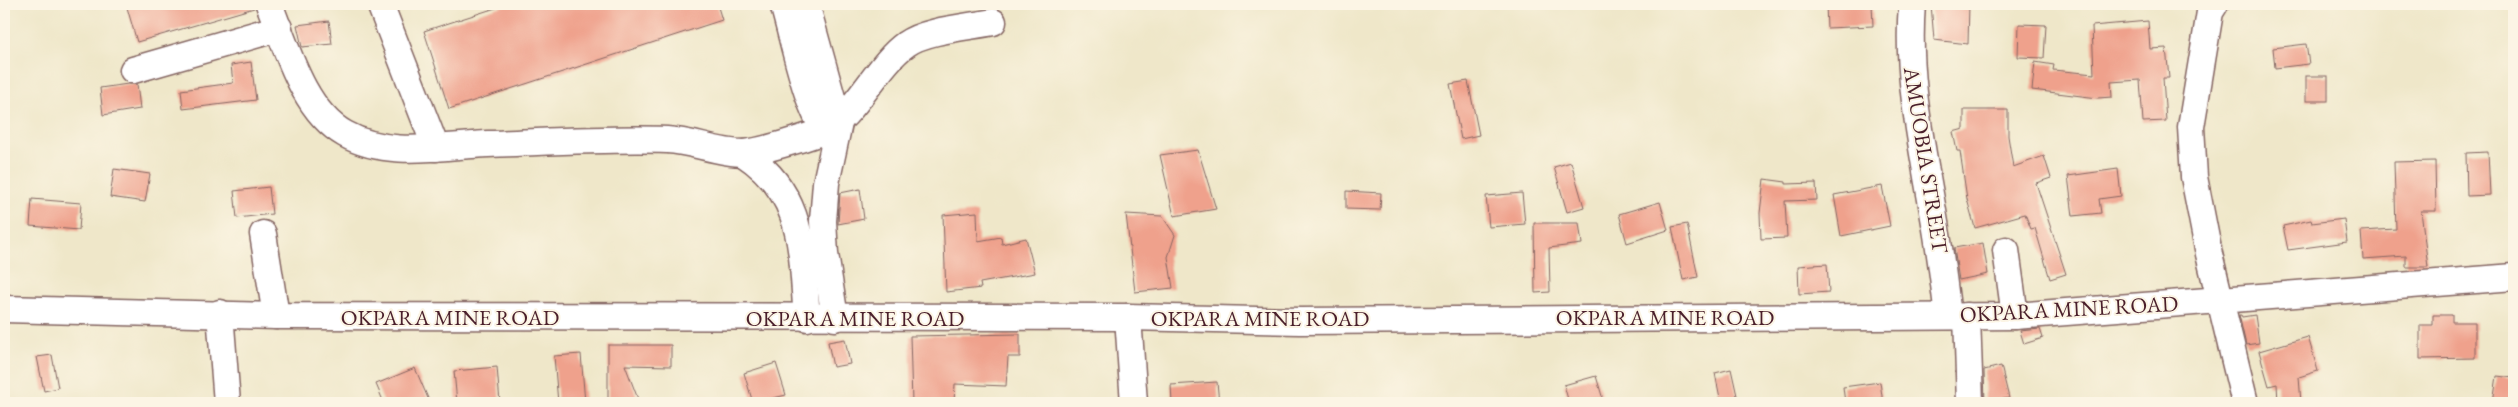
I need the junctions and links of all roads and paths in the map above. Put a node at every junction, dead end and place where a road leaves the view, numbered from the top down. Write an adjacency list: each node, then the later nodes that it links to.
1 (269, 4): 8 (street)
2 (380, 4): 11 (street)
3 (783, 4): 10 (street)
4 (806, 4): 10 (street)
5 (1912, 4): 20 (street, AMUOBIA STREET)
6 (2215, 4): 16 (street)
7 (992, 22): 10 (street)
8 (279, 28): 9 (street); 11 (street)
9 (133, 70)
10 (832, 133): 12 (street); 24 (street)
11 (436, 148): 12 (street)
12 (743, 153): 23 (street)
13 (263, 234): 19 (street)
14 (2006, 250): 21 (street)
15 (2514, 277): 16 (street, OKPARA MINE ROAD)
16 (2220, 299): 21 (street, OKPARA MINE ROAD); 28 (street)
17 (4, 309): 18 (street, OKPARA MINE ROAD)
18 (220, 313): 19 (street, OKPARA MINE ROAD); 25 (street)
19 (276, 316): 23 (street, OKPARA MINE ROAD)
20 (1958, 316): 21 (street, OKPARA MINE ROAD); 22 (street, OKPARA MINE ROAD); 27 (street, AMUOBIA STREET)
21 (2015, 316)
22 (1128, 317): 24 (street, OKPARA MINE ROAD); 26 (street)
23 (807, 318): 24 (street, OKPARA MINE ROAD)
24 (835, 318)
25 (227, 403)
26 (1134, 403)
27 (1970, 403)
28 (2245, 403)

